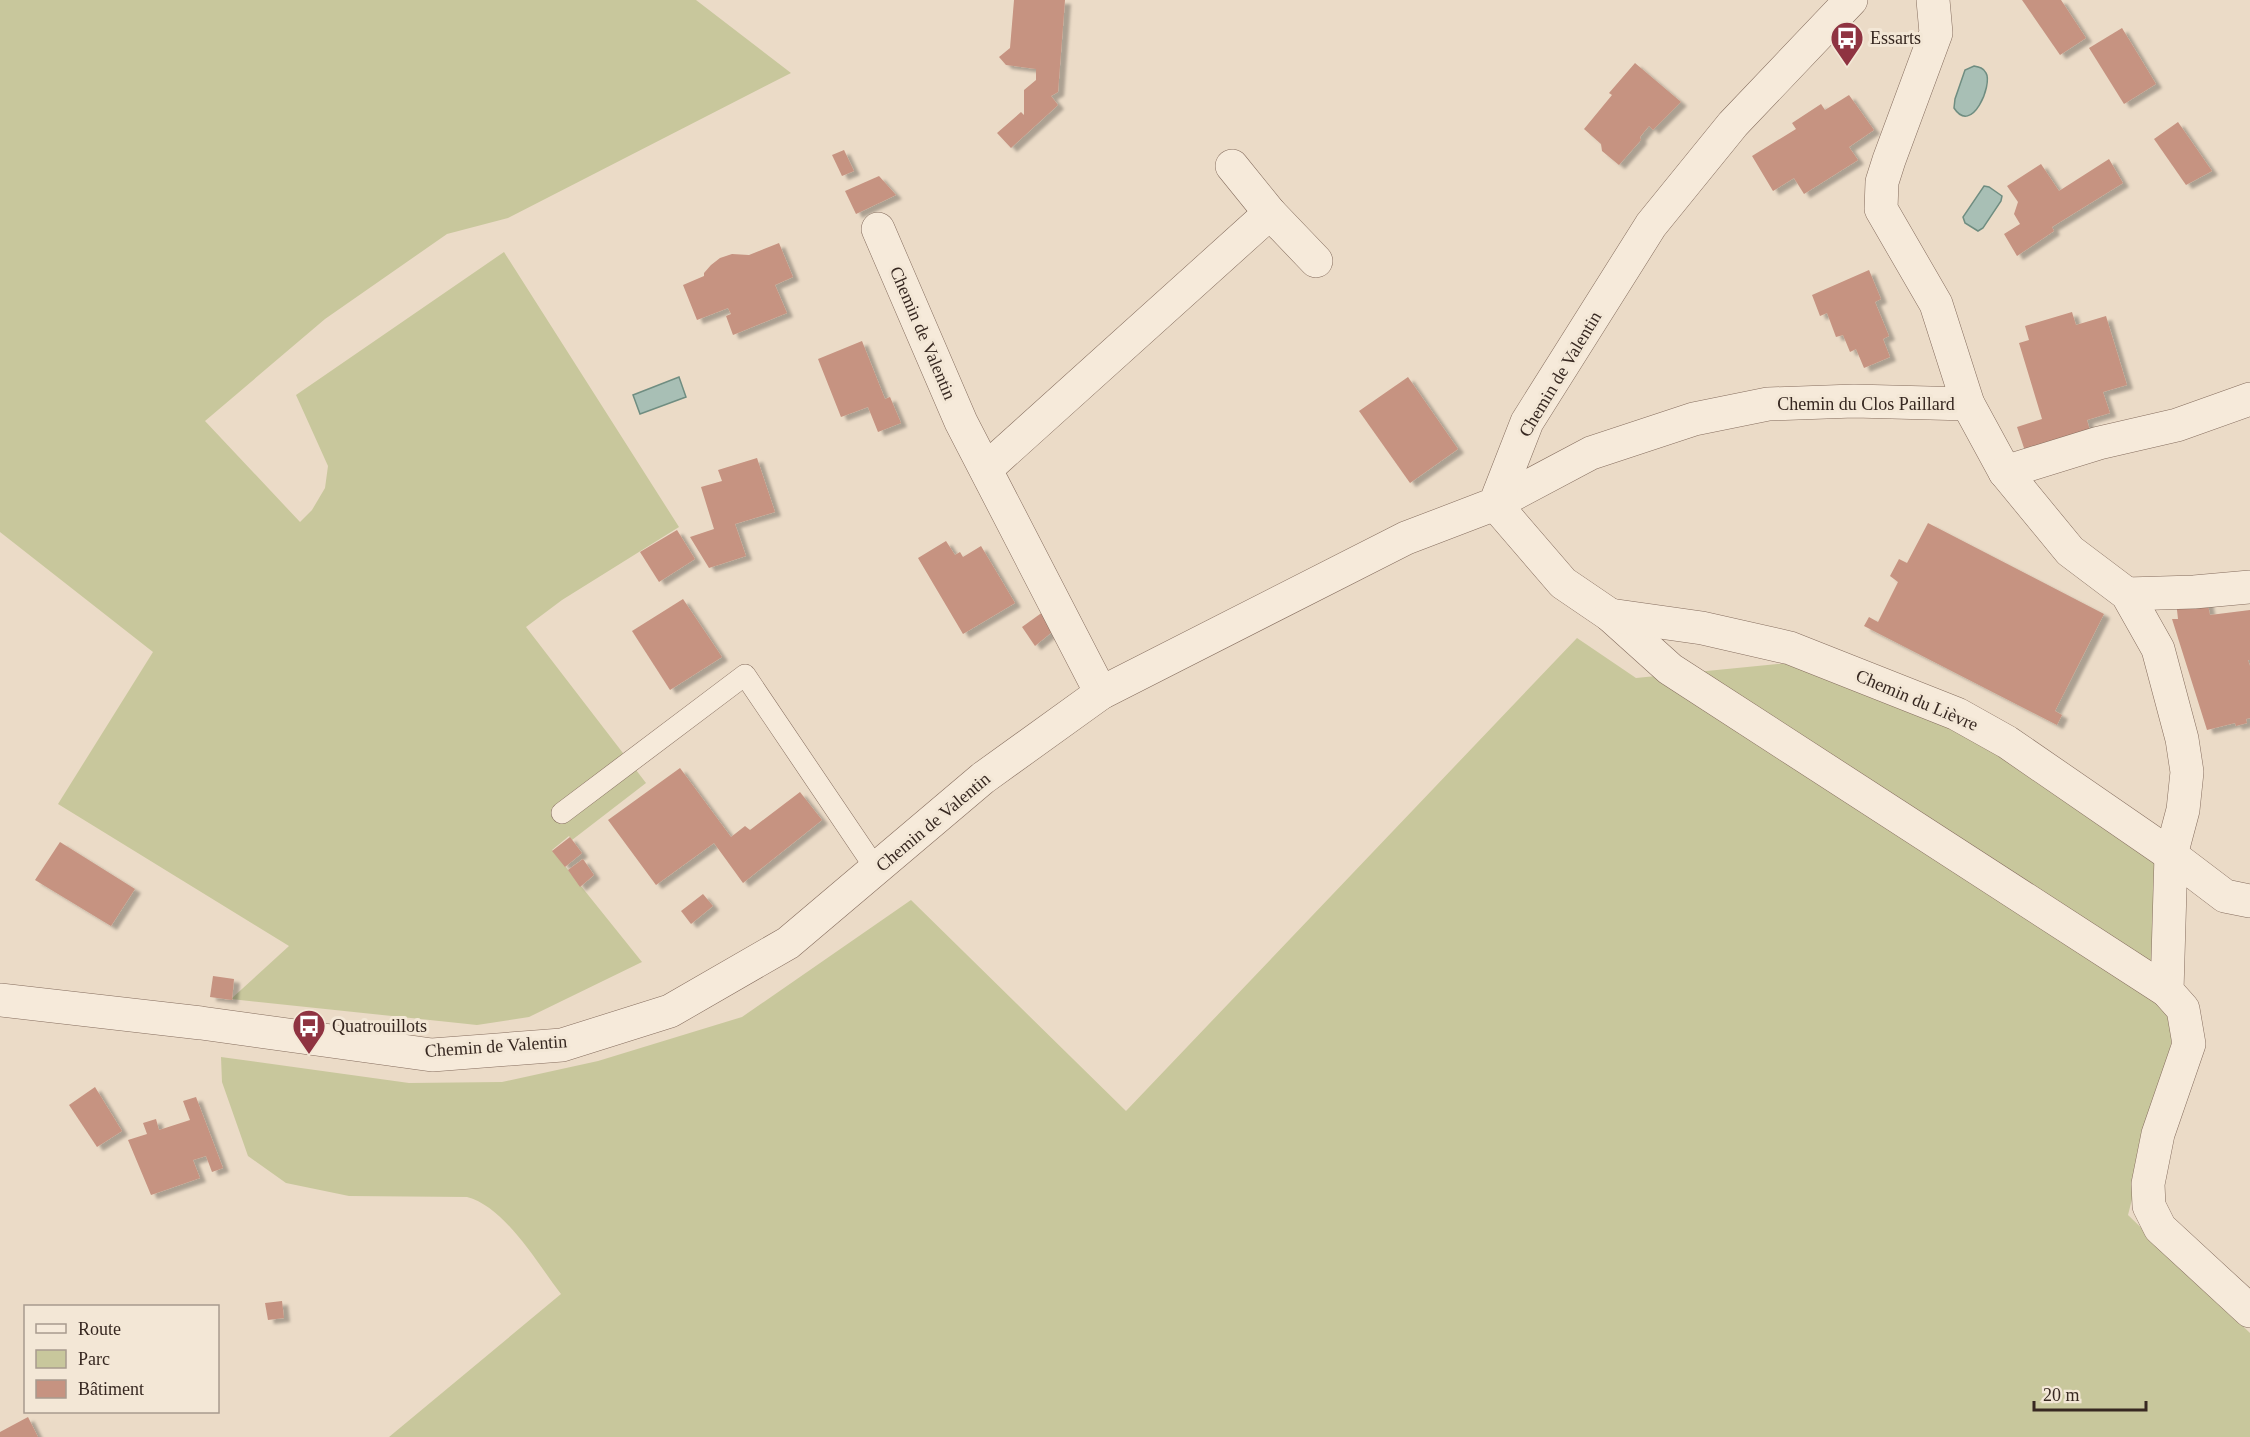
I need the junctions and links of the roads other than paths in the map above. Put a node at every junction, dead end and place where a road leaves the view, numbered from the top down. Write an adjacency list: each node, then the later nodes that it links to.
1 (1851, 0): 11 (street, Chemin de Valentin)
2 (1933, 0): 8 (street, Chemin du Clos Paillard)
3 (1232, 166): 4 (street)
4 (1270, 213): 6 (street); 9 (street)
5 (878, 229): 9 (street, Chemin de Valentin)
6 (1317, 261)
7 (2250, 399): 10 (street)
8 (1968, 404): 10 (street, Chemin du Clos Paillard); 11 (street, Chemin du Clos Paillard)
9 (986, 470): 15 (street, Chemin de Valentin)
10 (2005, 472): 13 (street, Chemin du Clos Paillard)
11 (1495, 504): 14 (street, Chemin du Lièvre); 15 (street, Chemin de Valentin)
12 (2250, 586): 13 (street)
13 (2127, 594): 17 (street, Chemin du Clos Paillard)
14 (1610, 615): 17 (street, Chemin du Lièvre); 20 (street, Chemin du Lièvre)
15 (1101, 693): 18 (street, Chemin de Valentin)
16 (562, 813): 18 (lane)
17 (2171, 855): 19 (street, Chemin du Lièvre); 20 (street, Chemin du Clos Paillard)
18 (876, 869): 21 (street, Chemin de Valentin)
19 (2250, 901)
20 (2167, 991): 22 (street)
21 (0, 1000)
22 (2250, 1311)

